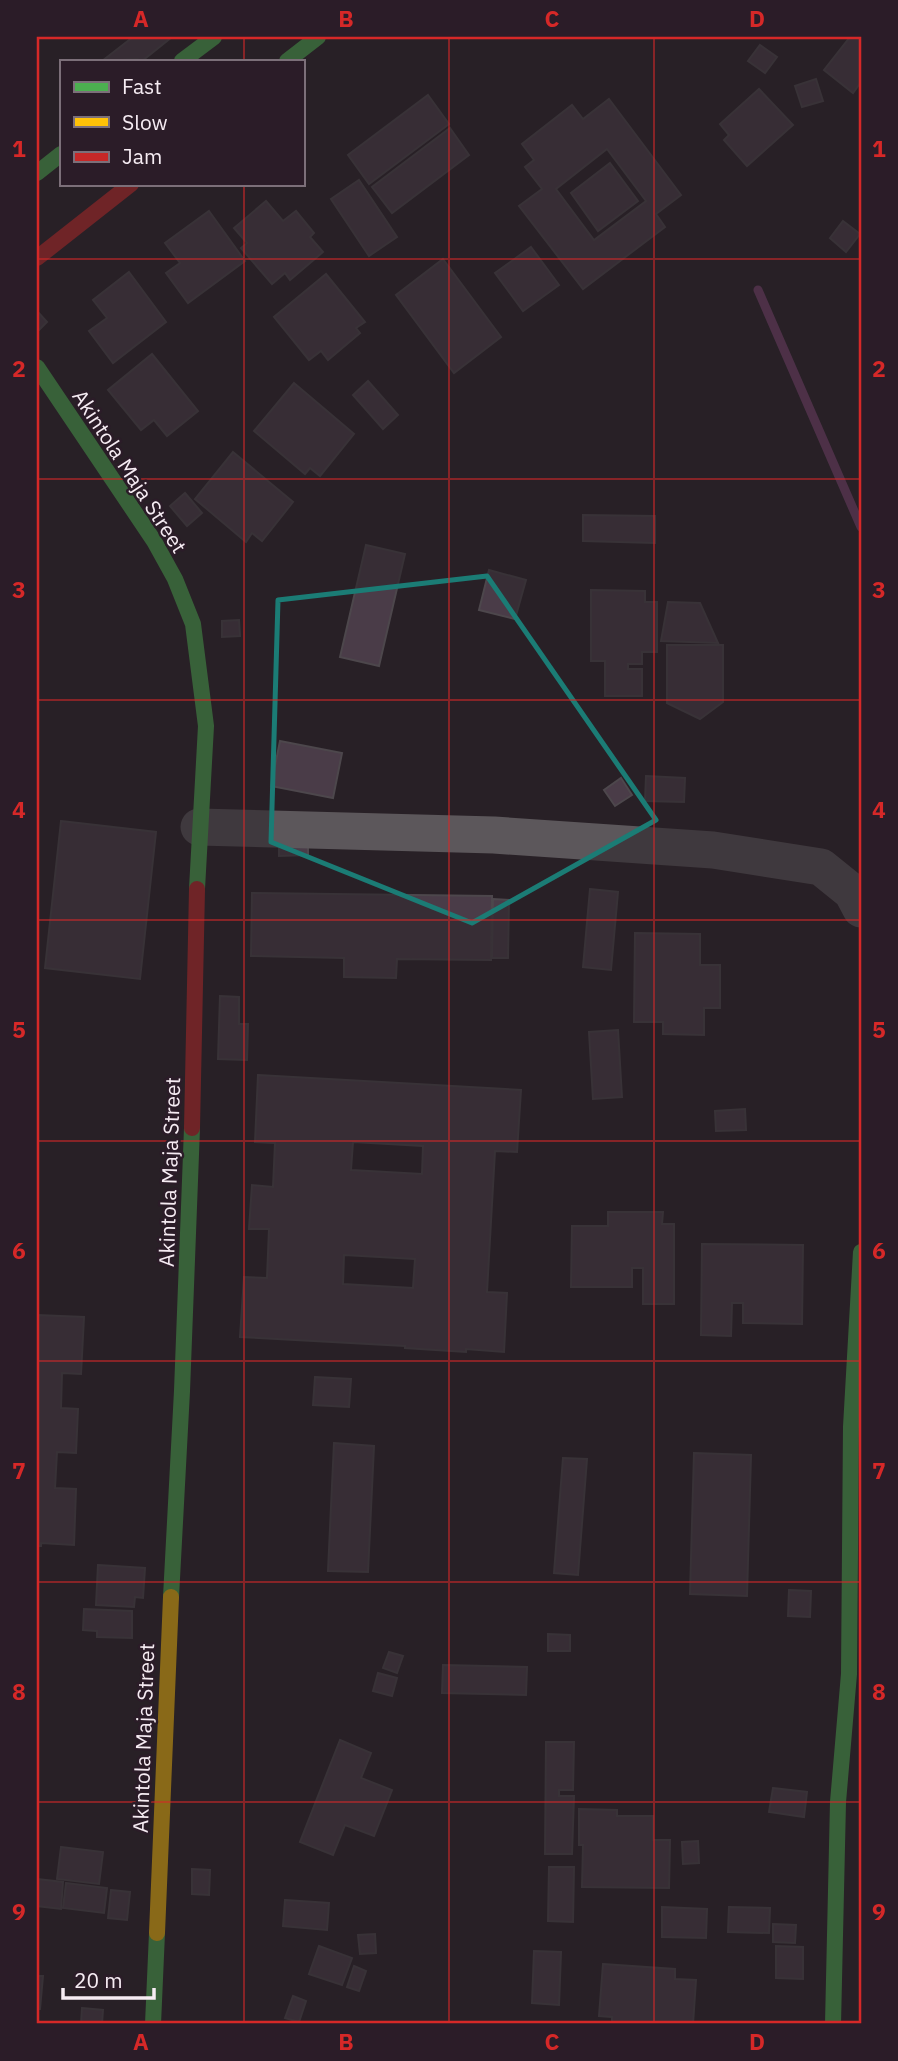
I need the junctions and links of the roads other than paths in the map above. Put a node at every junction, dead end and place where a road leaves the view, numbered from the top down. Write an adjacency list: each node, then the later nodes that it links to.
1 (214, 37): 3 (street)
2 (318, 37): 4 (street)
3 (183, 60)
4 (288, 60)
5 (60, 156): 6 (street)
6 (37, 173)
7 (128, 186): 8 (street)
8 (37, 258)
9 (37, 367): 10 (street, Akintola Maja Street)
10 (199, 827): 11 (street); 14 (street, Akintola Maja Street)
11 (861, 909)
12 (861, 1252): 13 (street)
13 (855, 1675): 15 (street)
14 (153, 2024)
15 (833, 2024)

